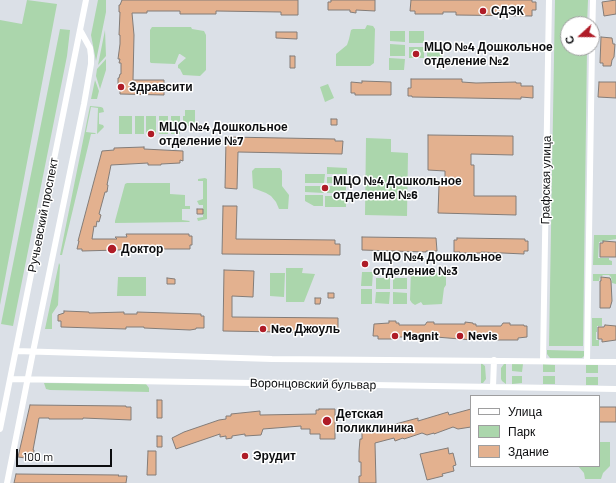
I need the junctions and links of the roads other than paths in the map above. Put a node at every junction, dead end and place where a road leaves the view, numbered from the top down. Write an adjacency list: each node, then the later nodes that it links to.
1 (86, 0): 5 (street, Ручьевский проспект)
2 (549, 0): 10 (street, Графская улица)
3 (593, 0): 4 (street)
4 (593, 16)
5 (80, 30): 7 (street, Ручьевский проспект); 8 (street)
6 (592, 56): 11 (street)
7 (16, 351): 8 (street, Воронцовский бульвар); 13 (street, Ручьевский проспект)
8 (32, 352): 9 (street, Воронцовский бульвар); 14 (street)
9 (494, 360): 10 (street, Воронцовский бульвар); 15 (street)
10 (543, 361): 11 (street, Воронцовский бульвар)
11 (587, 362): 12 (street, Воронцовский бульвар)
12 (616, 362)
13 (10, 379): 14 (street, Воронцовский бульвар); 17 (street, Ручьевский проспект)
14 (27, 380): 15 (street, Воронцовский бульвар); 18 (street)
15 (493, 387): 16 (street, Воронцовский бульвар)
16 (616, 389)
17 (0, 429)
18 (7, 483)

